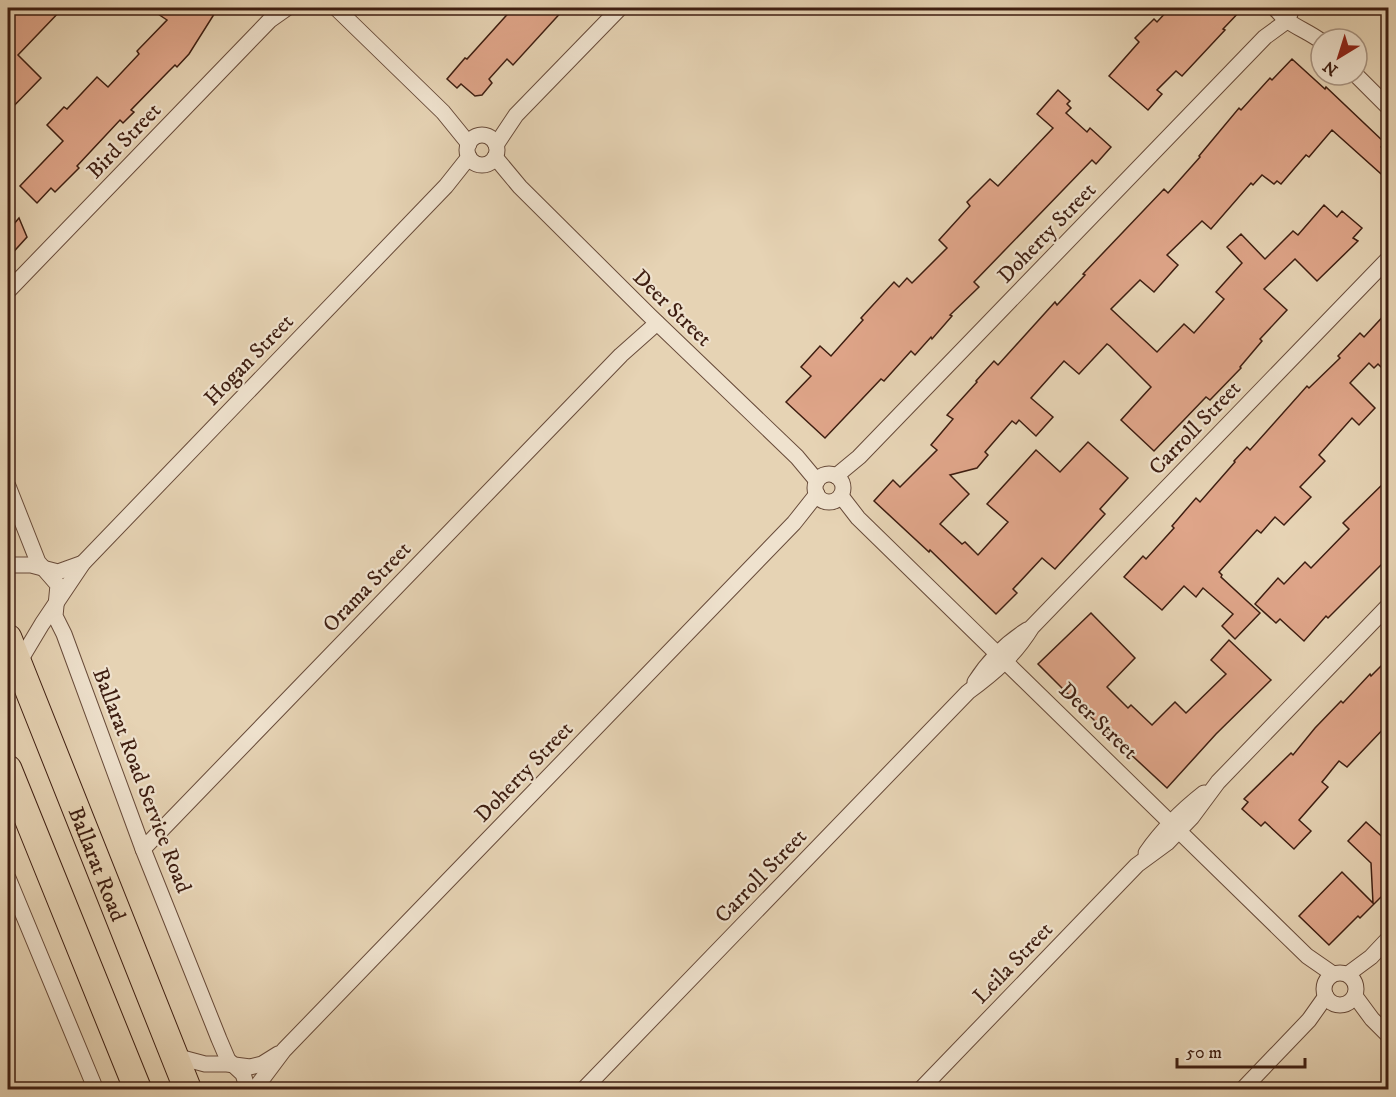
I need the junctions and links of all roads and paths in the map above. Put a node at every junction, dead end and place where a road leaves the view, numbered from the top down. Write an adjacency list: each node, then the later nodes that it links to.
1 (287, 8): 5 (street, Bird Street)
2 (336, 8): 9 (street, Deer Street)
3 (620, 8): 9 (street, Hogan Street)
4 (1285, 12): 6 (street); 14 (street, Doherty Street)
5 (275, 14): 11 (street, Bird Street)
6 (1310, 27)
7 (1368, 87): 8 (street)
8 (1389, 107)
9 (482, 150): 12 (street, Deer Street); 15 (street, Hogan Street)
10 (1389, 259): 21 (street, Carroll Street)
11 (8, 291)
12 (653, 320): 14 (street, Deer Street); 25 (street, Orama Street)
13 (8, 486): 17 (street, Ballarat Road Service Road)
14 (829, 488): 21 (street, Deer Street); 30 (street, Doherty Street)
15 (83, 563): 17 (street, Hogan Street); 18 (street, Hogan Street)
16 (8, 565): 17 (street, Hogan Street)
17 (43, 568): 18 (street, Ballarat Road Service Road)
18 (55, 603): 22 (street, Hogan Street); 25 (street, Ballarat Road Service Road)
19 (1389, 606): 24 (street, Leila Street)
20 (8, 638): 22 (highway, Ballarat Road)
21 (1002, 657): 24 (street, Deer Street); 38 (street, Carroll Street)
22 (18, 664): 31 (highway, Ballarat Road)
23 (8, 769): 34 (highway)
24 (1175, 826): 28 (street, Deer Street); 39 (street, Leila Street)
25 (143, 849): 32 (street, Ballarat Road Service Road)
26 (9, 888): 33 (street)
27 (1389, 939): 28 (street)
28 (1340, 989): 29 (street, Deer Street); 40 (street)
29 (1389, 1035)
30 (284, 1050): 32 (street, Doherty Street); 37 (street, Doherty Street)
31 (175, 1056): 32 (street, Doherty Street); 35 (highway, Ballarat Road)
32 (233, 1064): 36 (street, Ballarat Road Service Road)
33 (96, 1089)
34 (138, 1089)
35 (188, 1089)
36 (248, 1089)
37 (254, 1089)
38 (583, 1089)
39 (920, 1089)
40 (1242, 1089)

